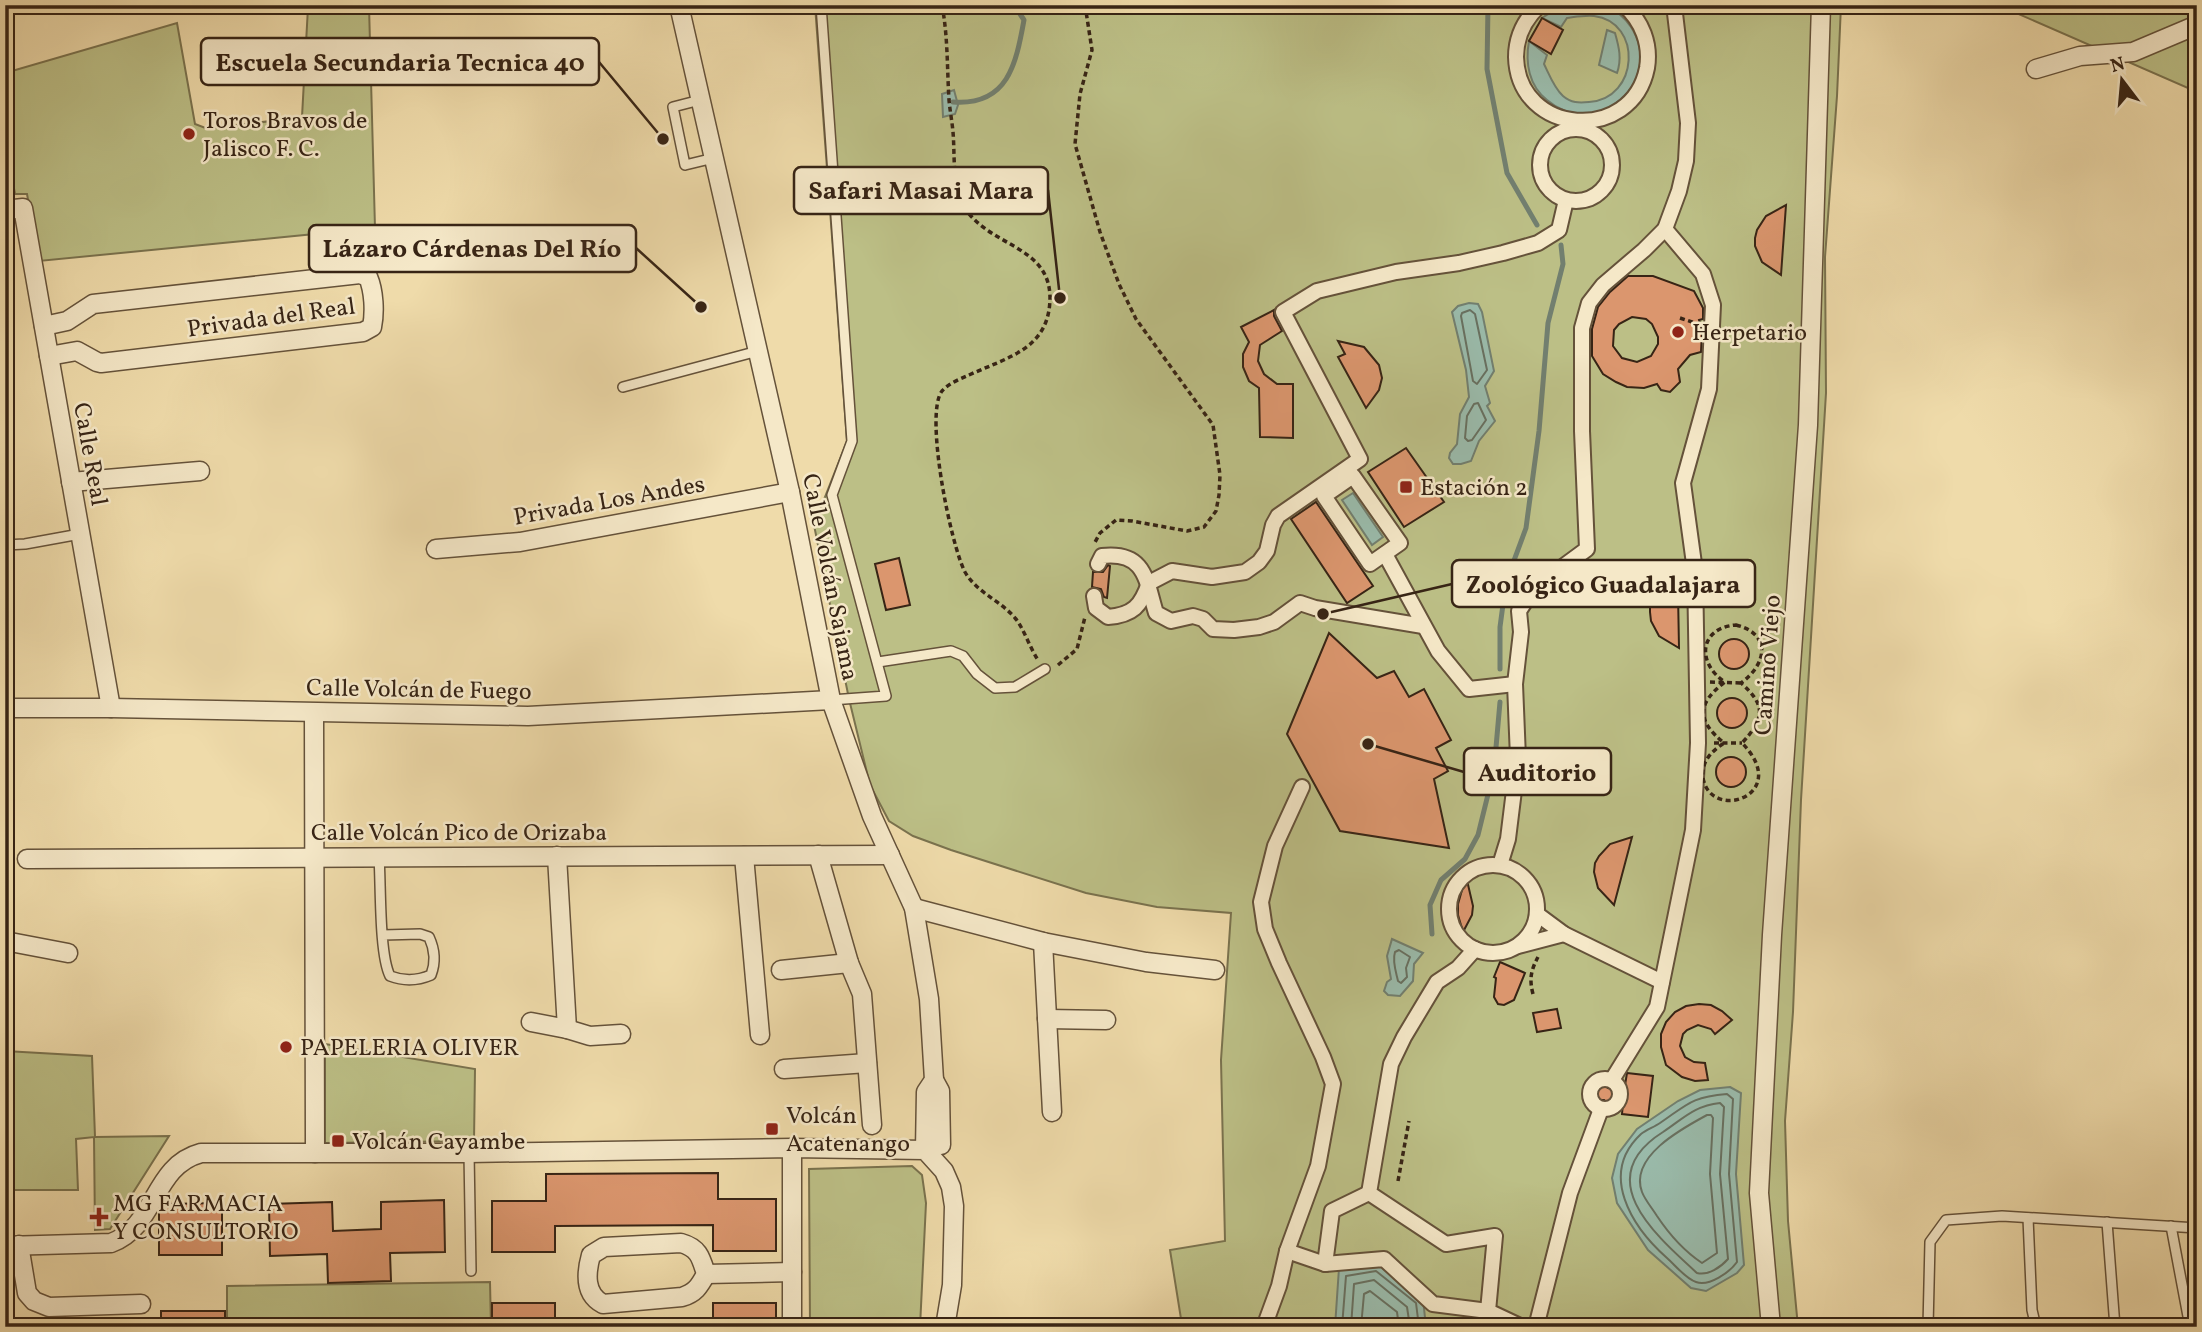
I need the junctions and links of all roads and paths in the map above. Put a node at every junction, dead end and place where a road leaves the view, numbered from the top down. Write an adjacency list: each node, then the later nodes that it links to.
1 (679, 5): 11 (street, Calle Volcán Sajama)
2 (821, 5): 34 (lane)
3 (942, 5): 35 (path)
4 (1084, 5): 29 (path)
5 (1624, 5): 12 (street)
6 (1674, 5): 16 (street)
7 (1821, 5): 107 (street, Camino Viejo)
8 (1538, 6): 12 (street)
9 (2197, 25): 10 (street)
10 (2036, 69)
11 (700, 100): 13 (street, Calle Volcán Sajama); 13 (lane)
12 (1577, 125): 14 (street); 14 (street)
13 (714, 158): 18 (street, Calle Volcán Sajama)
14 (1566, 200): 23 (street)
15 (14, 209): 17 (street, Calle Real)
16 (1665, 229): 39 (street); 69 (street)
17 (44, 326): 19 (street, Calle Real); 19 (street, Privada del Real)
18 (758, 351): 20 (lane); 24 (street, Calle Volcán Sajama)
19 (49, 356): 22 (street, Calle Real)
20 (623, 387)
21 (200, 471): 22 (street)
22 (71, 482): 25 (street, Calle Real)
23 (1336, 482): 28 (street); 28 (street); 30 (street)
24 (790, 492): 27 (street, Privada Los Andes); 40 (street, Calle Volcán Sajama)
25 (80, 534): 26 (lane); 42 (street, Calle Real)
26 (5, 545)
27 (436, 549)
28 (1385, 554): 33 (street)
29 (1095, 558): 30 (street)
30 (1149, 583): 31 (street); 33 (street)
31 (1094, 596)
32 (1086, 609): 35 (path)
33 (1423, 626): 39 (street)
34 (878, 662): 35 (lane); 40 (lane)
35 (1045, 669)
36 (1714, 682): 37 (path)
37 (1725, 682): 38 (path); 38 (path); 45 (path)
38 (1741, 683): 46 (path)
39 (1514, 684): 55 (street)
40 (831, 700): 43 (street, Calle Volcán de Fuego); 49 (street, Calle Volcán Sajama)
41 (5, 708): 42 (street, Calle Volcán de Fuego)
42 (111, 708): 43 (street, Calle Volcán de Fuego)
43 (314, 712): 53 (street)
44 (1715, 743): 45 (path)
45 (1724, 743): 46 (path); 46 (path)
46 (1742, 743)
47 (1302, 787): 95 (street)
48 (818, 855): 49 (street, Calle Volcán Pico de Orizaba); 51 (street, Calle Volcán Pico de Orizaba); 66 (street)
49 (890, 855): 56 (street, Calle Volcán Sajama)
50 (556, 856): 51 (street, Calle Volcán Pico de Orizaba); 52 (street, Calle Volcán Pico de Orizaba); 74 (street)
51 (744, 856): 76 (street)
52 (379, 857): 53 (street, Calle Volcán Pico de Orizaba); 59 (lane)
53 (314, 858): 54 (street, Calle Volcán Pico de Orizaba); 86 (street)
54 (27, 859)
55 (1500, 865): 57 (street); 64 (street)
56 (914, 908): 62 (street); 85 (street, Calle Volcán Sajama)
57 (1536, 914): 58 (street); 63 (street)
58 (1564, 934): 60 (street); 69 (street)
59 (383, 935): 59 (lane)
60 (1540, 940): 63 (street); 70 (path)
61 (5, 941): 65 (street)
62 (1043, 942): 68 (street); 71 (street)
63 (1514, 947): 64 (street)
64 (1475, 949): 89 (street)
65 (68, 953)
66 (849, 963): 67 (street); 77 (street)
67 (781, 970)
68 (1215, 970)
69 (1662, 982): 79 (street)
70 (1533, 994)
71 (1047, 1019): 72 (street); 81 (street)
72 (1106, 1020)
73 (531, 1023): 74 (street)
74 (568, 1029): 75 (street)
75 (621, 1034)
76 (760, 1035)
77 (867, 1063): 78 (street); 83 (street)
78 (784, 1069)
79 (1612, 1080): 80 (street); 80 (street)
80 (1601, 1109): 106 (street)
81 (1052, 1112)
82 (1409, 1121): 88 (path)
83 (872, 1125)
84 (792, 1148): 85 (street); 87 (street); 98 (street)
85 (933, 1151): 103 (street)
86 (315, 1153): 87 (street); 94 (street)
87 (469, 1153): 97 (lane)
88 (1398, 1181)
89 (1369, 1193): 96 (street); 101 (street)
90 (2028, 1217): 91 (lane); 108 (lane); 109 (lane)
91 (2107, 1222): 92 (lane); 110 (lane)
92 (2171, 1226): 93 (lane); 111 (lane)
93 (2197, 1228)
94 (12, 1245): 100 (street)
95 (1287, 1251): 96 (street); 104 (street)
96 (1325, 1264): 101 (street)
97 (471, 1271)
98 (792, 1272): 99 (street); 102 (street)
99 (705, 1274): 99 (street)
100 (141, 1304)
101 (1488, 1311): 105 (street)
102 (792, 1327)
103 (945, 1327)
104 (1264, 1327)
105 (1522, 1327)
106 (1536, 1327)
107 (1772, 1327)
108 (1928, 1327)
109 (2036, 1327)
110 (2115, 1327)
111 (2190, 1327)

